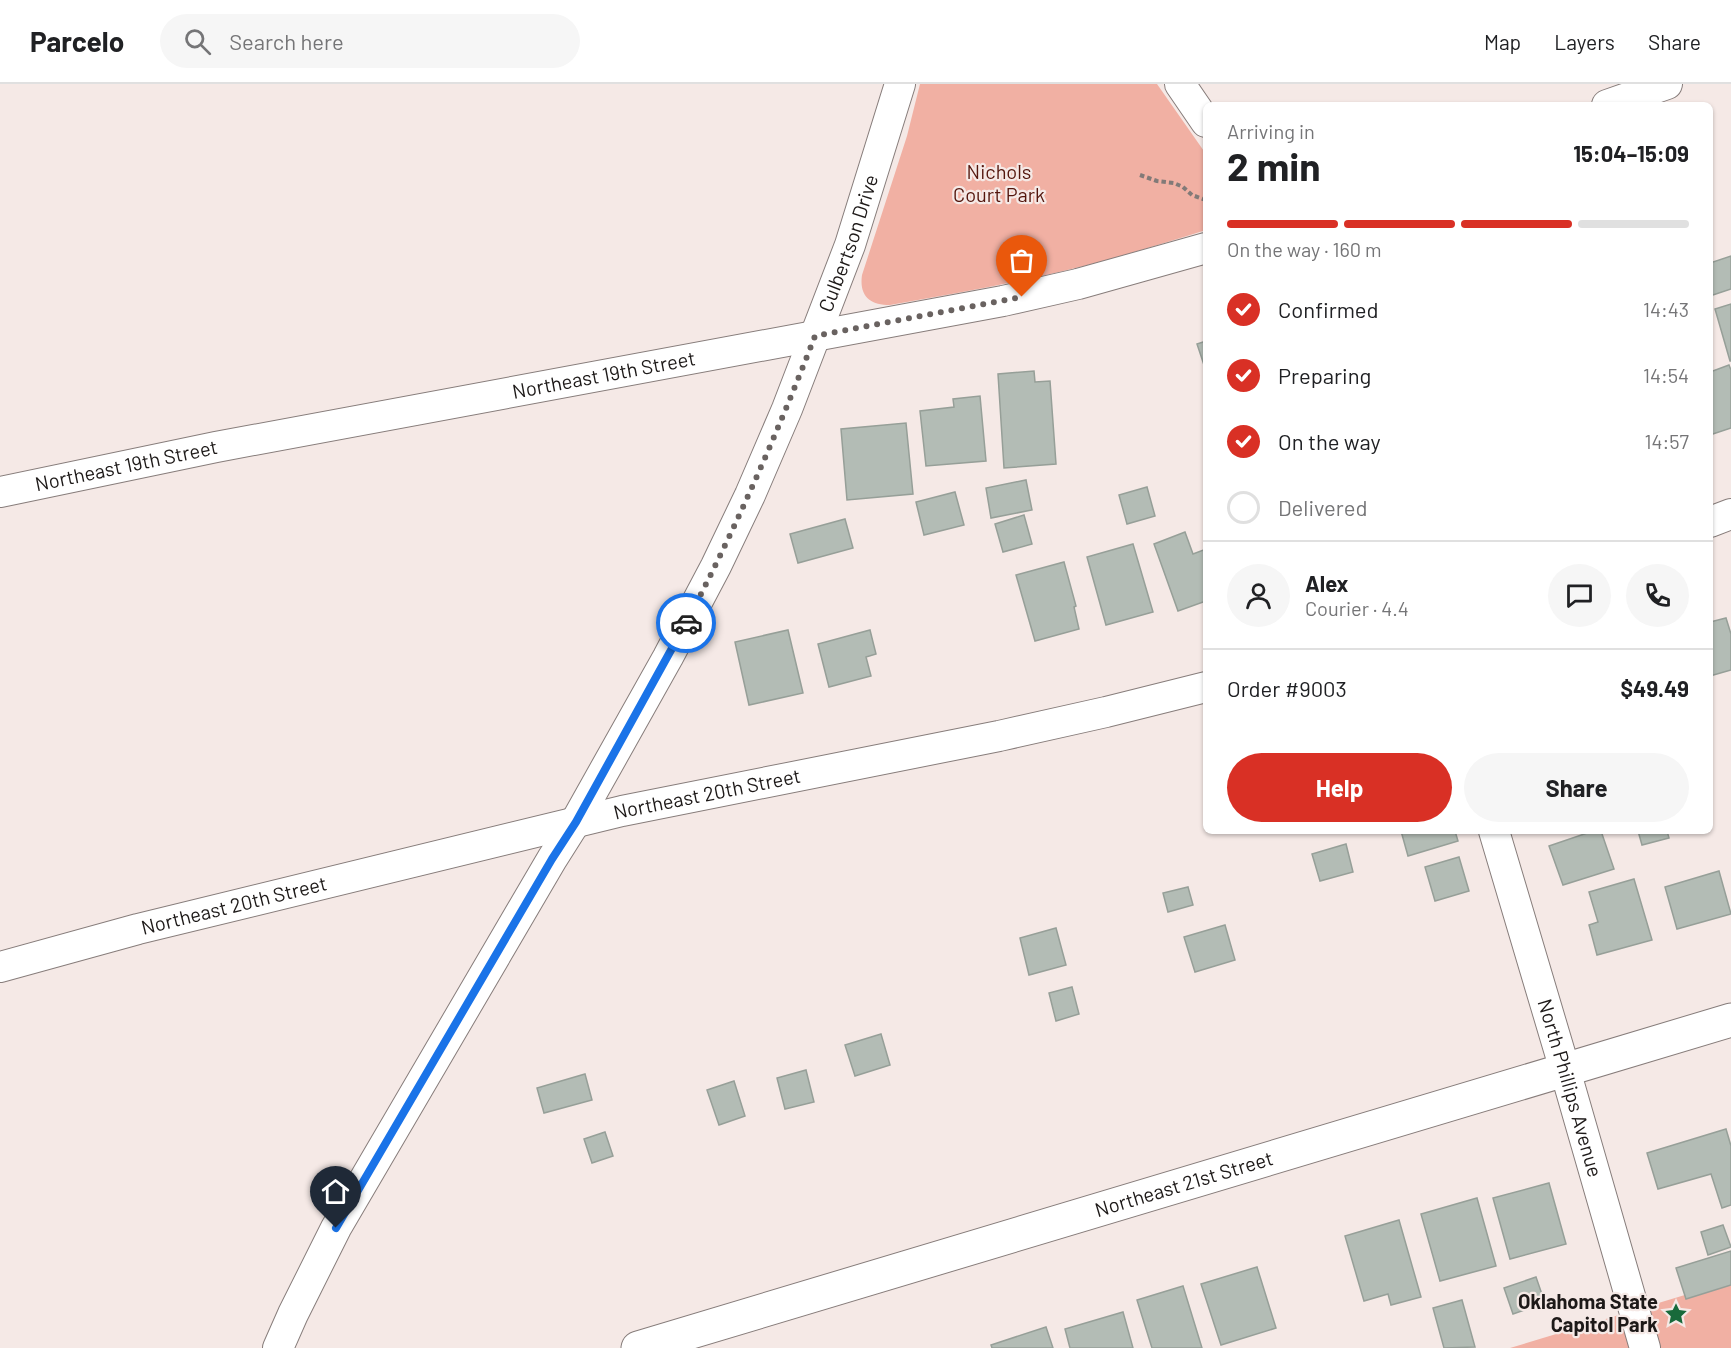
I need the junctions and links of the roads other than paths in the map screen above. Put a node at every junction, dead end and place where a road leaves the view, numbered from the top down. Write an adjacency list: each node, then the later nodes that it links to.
1 (900, 84): 7 (street, Culbertson Drive)
2 (1180, 84): 5 (street)
3 (1667, 84): 4 (street)
4 (1616, 102)
5 (1203, 118)
6 (1203, 249): 7 (street, Northeast 19th Street)
7 (815, 336): 8 (street, Northeast 19th Street); 12 (street, Culbertson Drive)
8 (0, 492)
9 (1731, 514): 10 (street)
10 (1713, 521)
11 (1203, 688): 12 (street, Northeast 20th Street)
12 (576, 822): 14 (street, Northeast 20th Street); 17 (street, Culbertson Drive)
13 (1495, 834): 16 (street, North Phillips Avenue)
14 (0, 968)
15 (1731, 1020): 16 (street, Northeast 21st Street)
16 (1565, 1070): 18 (street, Northeast 21st Street); 19 (street, North Phillips Avenue)
17 (278, 1348)
18 (638, 1348)
19 (1645, 1348)

